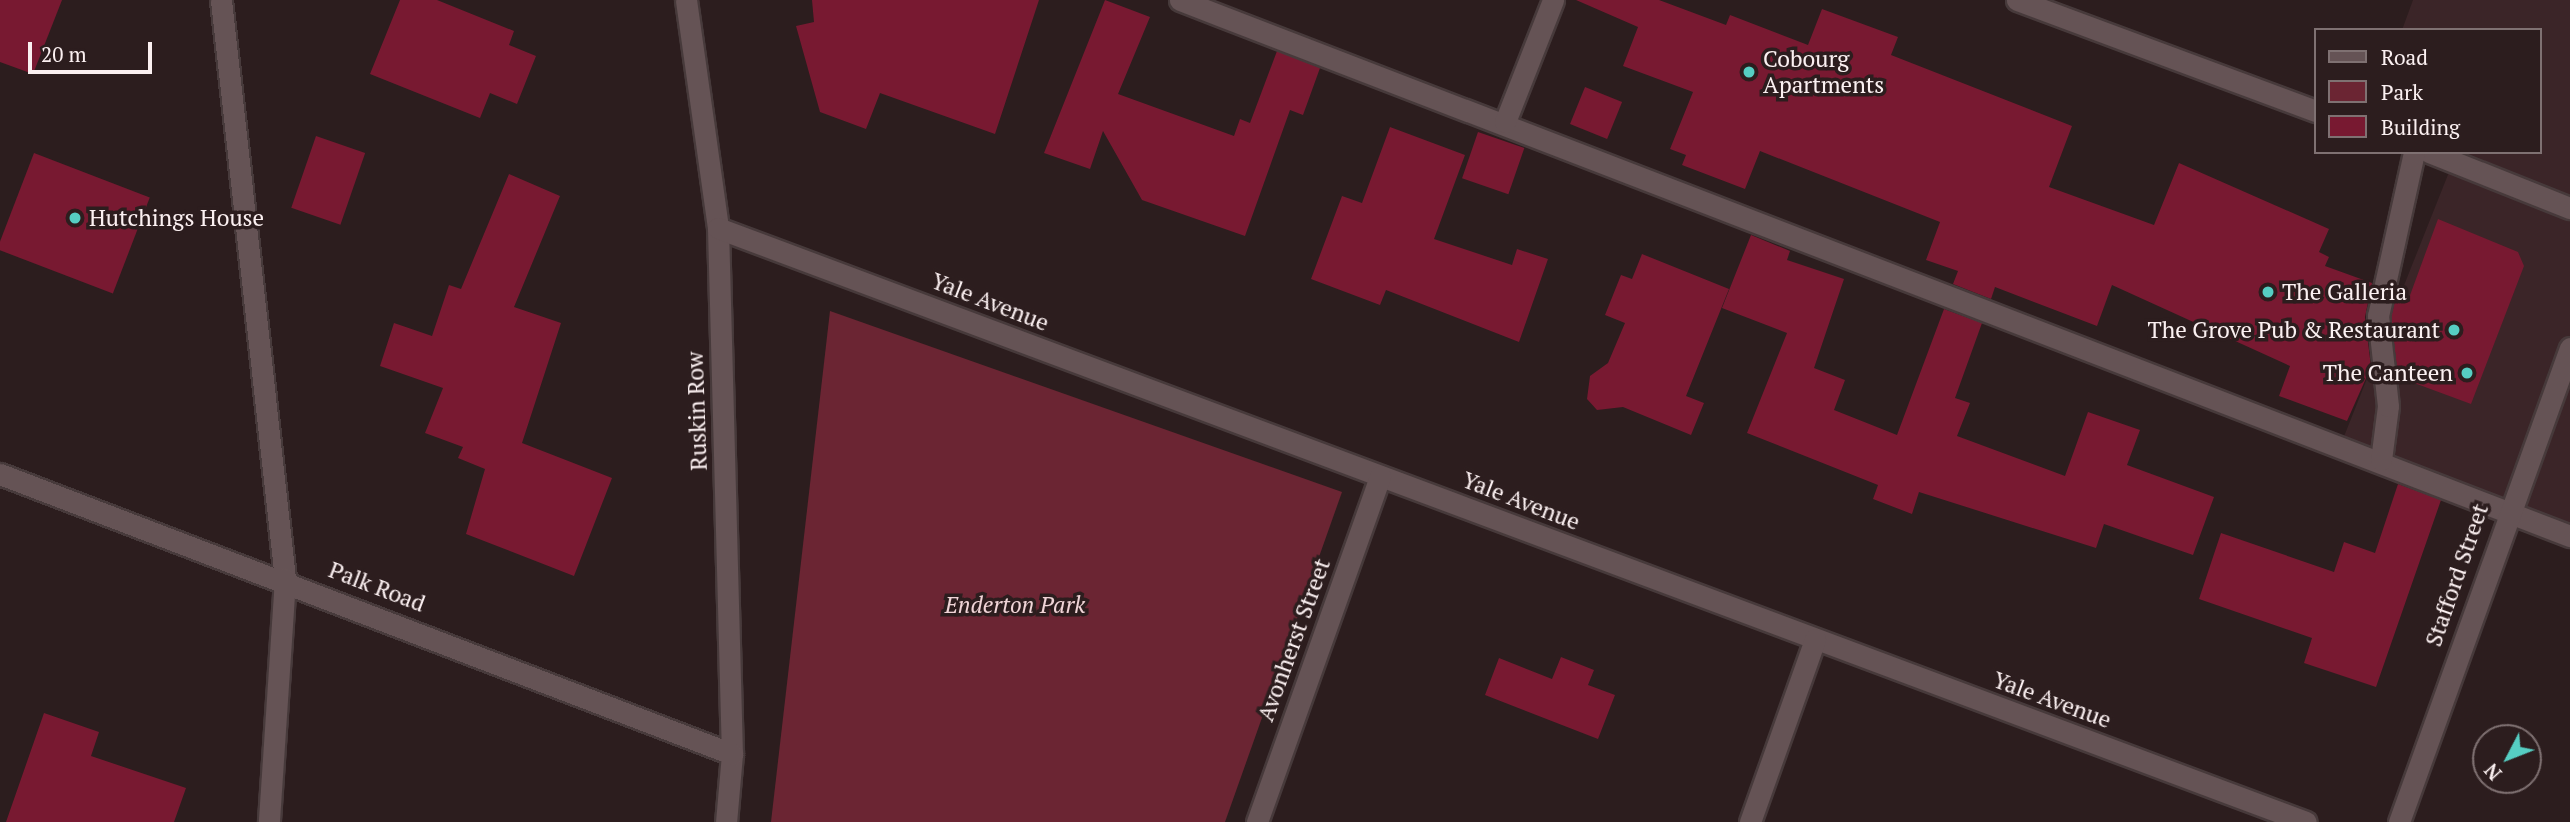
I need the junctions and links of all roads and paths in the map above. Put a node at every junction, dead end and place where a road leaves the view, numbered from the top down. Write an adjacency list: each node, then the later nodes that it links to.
1 (221, 0): 18 (street)
2 (686, 0): 11 (street, Ruskin Row)
3 (1180, 0): 7 (street)
4 (1553, 0): 7 (street)
5 (2017, 0): 6 (street)
6 (2314, 110)
7 (1505, 122): 13 (street)
8 (2414, 154): 13 (street)
9 (2434, 154): 10 (street)
10 (2570, 208)
11 (718, 228): 15 (street, Yale Avenue); 20 (street, Ruskin Row)
12 (2570, 348): 16 (street, Stafford Street)
13 (2381, 460): 16 (street)
14 (0, 474): 18 (street, Palk Road)
15 (1380, 476): 19 (street, Yale Avenue); 23 (street, Avonherst Street)
16 (2507, 512): 17 (street); 26 (street, Stafford Street)
17 (2570, 536)
18 (285, 579): 20 (street, Palk Road); 21 (street)
19 (1815, 639): 24 (street); 25 (street, Yale Avenue)
20 (732, 754): 22 (street, Ruskin Row)
21 (269, 822)
22 (726, 822)
23 (1257, 822)
24 (1750, 822)
25 (2306, 822)
26 (2399, 822)

